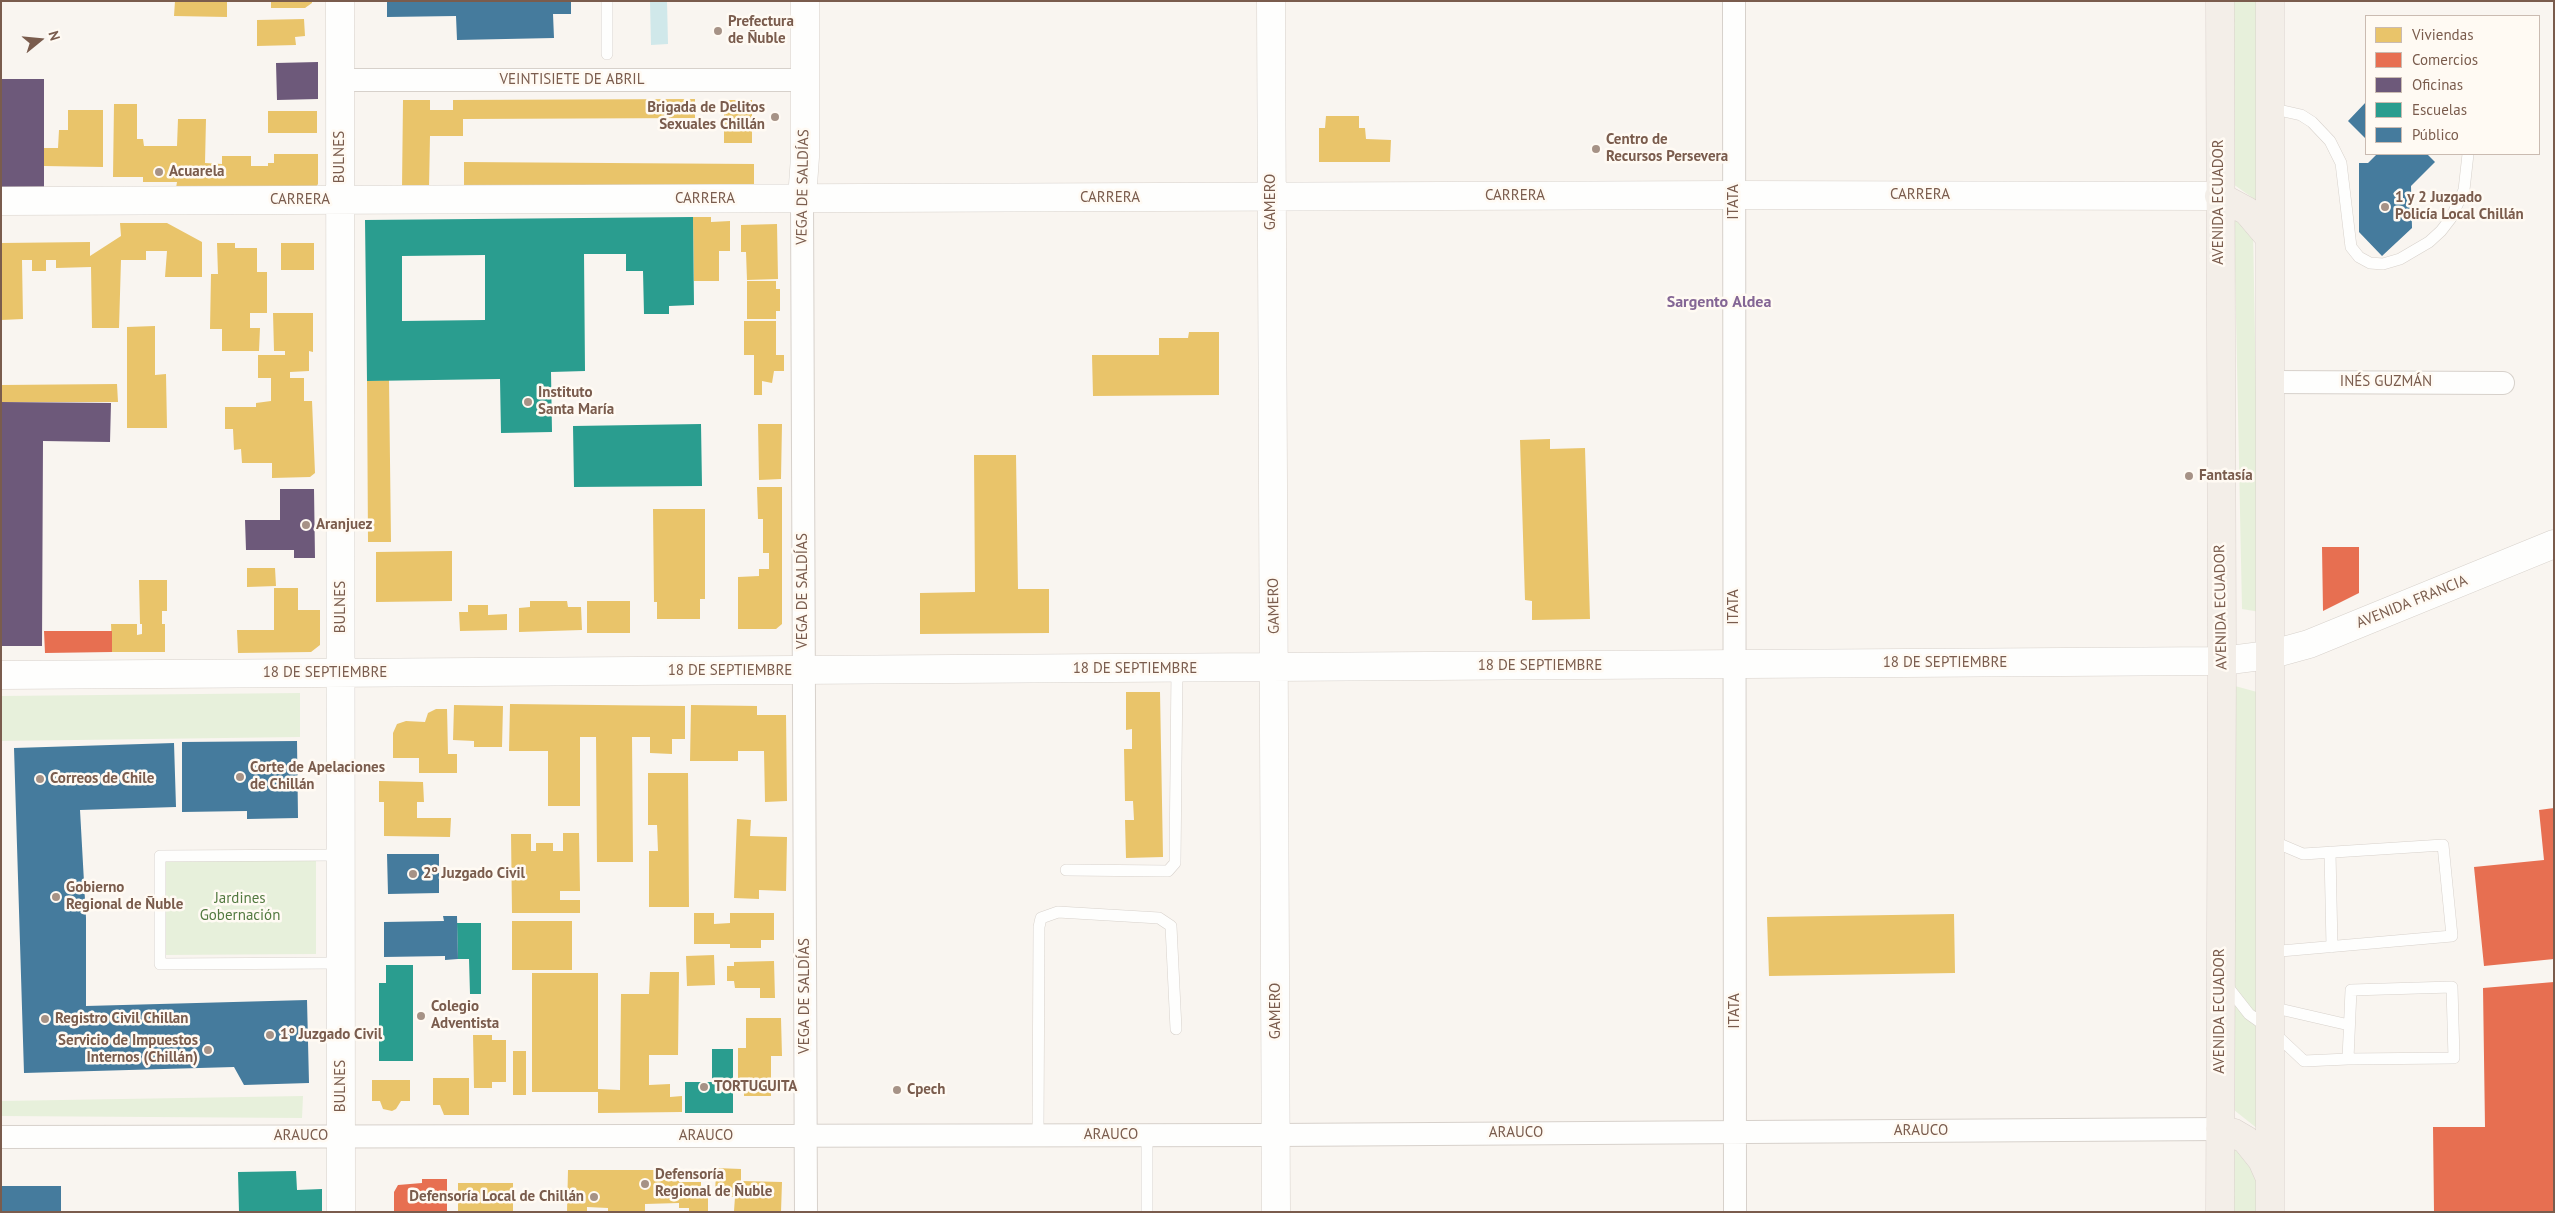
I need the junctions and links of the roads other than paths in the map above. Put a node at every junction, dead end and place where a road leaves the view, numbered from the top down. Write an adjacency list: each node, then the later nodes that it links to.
1 (340, 1): 9 (street, BULNES)
2 (607, 1): 8 (lane)
3 (805, 1): 10 (street, VEGA DE SALDÍAS)
4 (1271, 1): 15 (street, GAMERO)
5 (1734, 1): 13 (street, ITATA)
6 (2220, 1): 14 (main road, AVENIDA ECUADOR)
7 (2270, 1): 11 (main road)
8 (607, 54)
9 (340, 80): 10 (street, VEINTISIETE DE ABRIL); 17 (street, BULNES)
10 (805, 80): 16 (street, VEGA DE SALDÍAS)
11 (2270, 108): 12 (lane); 19 (main road)
12 (2468, 155)
13 (1734, 195): 14 (street, CARRERA); 15 (street, CARRERA); 25 (street, ITATA)
14 (2219, 196): 19 (main road); 24 (main road, AVENIDA ECUADOR)
15 (1270, 197): 16 (street, CARRERA); 26 (street, GAMERO)
16 (802, 199): 17 (street, CARRERA); 28 (street, VEGA DE SALDÍAS)
17 (340, 200): 18 (street, CARRERA); 29 (street, BULNES)
18 (1, 201)
19 (2269, 237): 20 (main road)
20 (2270, 382): 21 (street, INÉS GUZMÁN); 23 (main road)
21 (2503, 383)
22 (2554, 544): 23 (street, AVENIDA FRANCIA)
23 (2269, 655): 24 (street, 18 DE SEPTIEMBRE); 31 (main road)
24 (2222, 661): 25 (street, 18 DE SEPTIEMBRE); 38 (main road, AVENIDA ECUADOR)
25 (1734, 665): 26 (street, 18 DE SEPTIEMBRE); 44 (street, ITATA)
26 (1275, 668): 27 (street, 18 DE SEPTIEMBRE); 47 (street, GAMERO)
27 (1177, 669): 28 (street, 18 DE SEPTIEMBRE); 34 (lane)
28 (804, 671): 29 (street, 18 DE SEPTIEMBRE); 49 (street, VEGA DE SALDÍAS)
29 (341, 673): 30 (street, 18 DE SEPTIEMBRE); 33 (street, BULNES)
30 (1, 675)
31 (2269, 840): 32 (lane); 36 (main road)
32 (2330, 852): 35 (lane); 35 (lane)
33 (341, 855): 37 (street, BULNES); 37 (lane)
34 (1066, 870)
35 (2332, 947): 36 (lane)
36 (2269, 952): 39 (main road)
37 (341, 963): 48 (street, BULNES)
38 (2219, 968): 39 (lane); 43 (main road, AVENIDA ECUADOR)
39 (2270, 1018): 40 (lane); 42 (lane); 51 (main road)
40 (2349, 1025): 42 (lane); 42 (lane)
41 (1176, 1029): 45 (lane)
42 (2348, 1059)
43 (2220, 1129): 44 (street, ARAUCO); 51 (main road); 57 (main road, AVENIDA ECUADOR)
44 (1735, 1132): 47 (street, ARAUCO); 56 (street, ITATA)
45 (1038, 1135): 46 (street, ARAUCO); 49 (street, ARAUCO)
46 (1147, 1135): 47 (street, ARAUCO); 54 (lane)
47 (1276, 1135): 55 (street, GAMERO)
48 (341, 1136): 49 (street, ARAUCO); 50 (street, ARAUCO); 52 (street, BULNES)
49 (806, 1136): 53 (street, VEGA DE SALDÍAS)
50 (1, 1137)
51 (2270, 1180): 58 (main road)
52 (342, 1212)
53 (806, 1212)
54 (1147, 1212)
55 (1276, 1212)
56 (1735, 1212)
57 (2220, 1212)
58 (2270, 1212)

